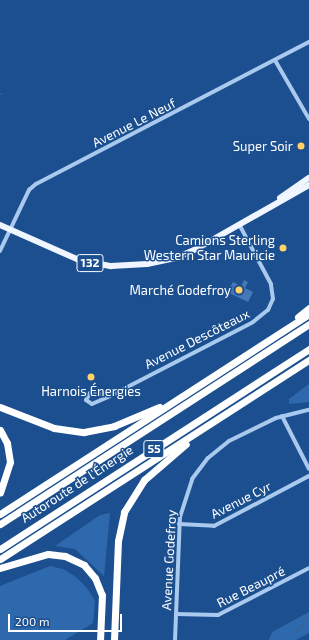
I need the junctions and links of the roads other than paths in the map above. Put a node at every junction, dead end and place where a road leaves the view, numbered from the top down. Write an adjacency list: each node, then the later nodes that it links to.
1 (309, 42): 2 (street, Avenue Le Neuf)
2 (276, 62): 3 (street); 9 (street, Avenue Le Neuf)
3 (309, 119)
4 (309, 178): 6 (main road, 132)
5 (309, 185): 6 (main road, 132)
6 (269, 206): 7 (main road, 132)
7 (239, 224): 9 (main road, 132); 17 (street, Avenue Descôteaux)
8 (0, 226): 9 (main road, 132)
9 (10, 230): 10 (street, Avenue Le Neuf)
10 (0, 251)
11 (309, 308): 14 (highway)
12 (309, 314): 14 (highway)
13 (309, 324): 28 (highway, Autoroute de l'Énergie / 55)
14 (271, 339): 18 (highway)
15 (309, 349): 30 (highway, Autoroute de l'Énergie / 55)
16 (309, 360): 21 (highway)
17 (114, 394): 17 (street, Avenue Descôteaux)
18 (177, 399): 19 (highway); 27 (highway)
19 (0, 407)
20 (309, 410): 22 (street, Avenue Godefroy)
21 (225, 414): 31 (highway); 36 (highway)
22 (282, 416): 24 (street); 29 (street, Avenue Godefroy)
23 (0, 430): 26 (highway)
24 (309, 470)
25 (309, 476): 29 (street, Avenue Cyr)
26 (0, 492)
27 (0, 514)
28 (0, 524)
29 (180, 524): 34 (street, Avenue Godefroy)
30 (0, 549)
31 (0, 559)
32 (0, 568): 35 (highway)
33 (309, 568): 34 (street, Rue Beaupré)
34 (176, 614): 37 (street, Avenue Godefroy)
35 (100, 640)
36 (114, 640)
37 (175, 640)

